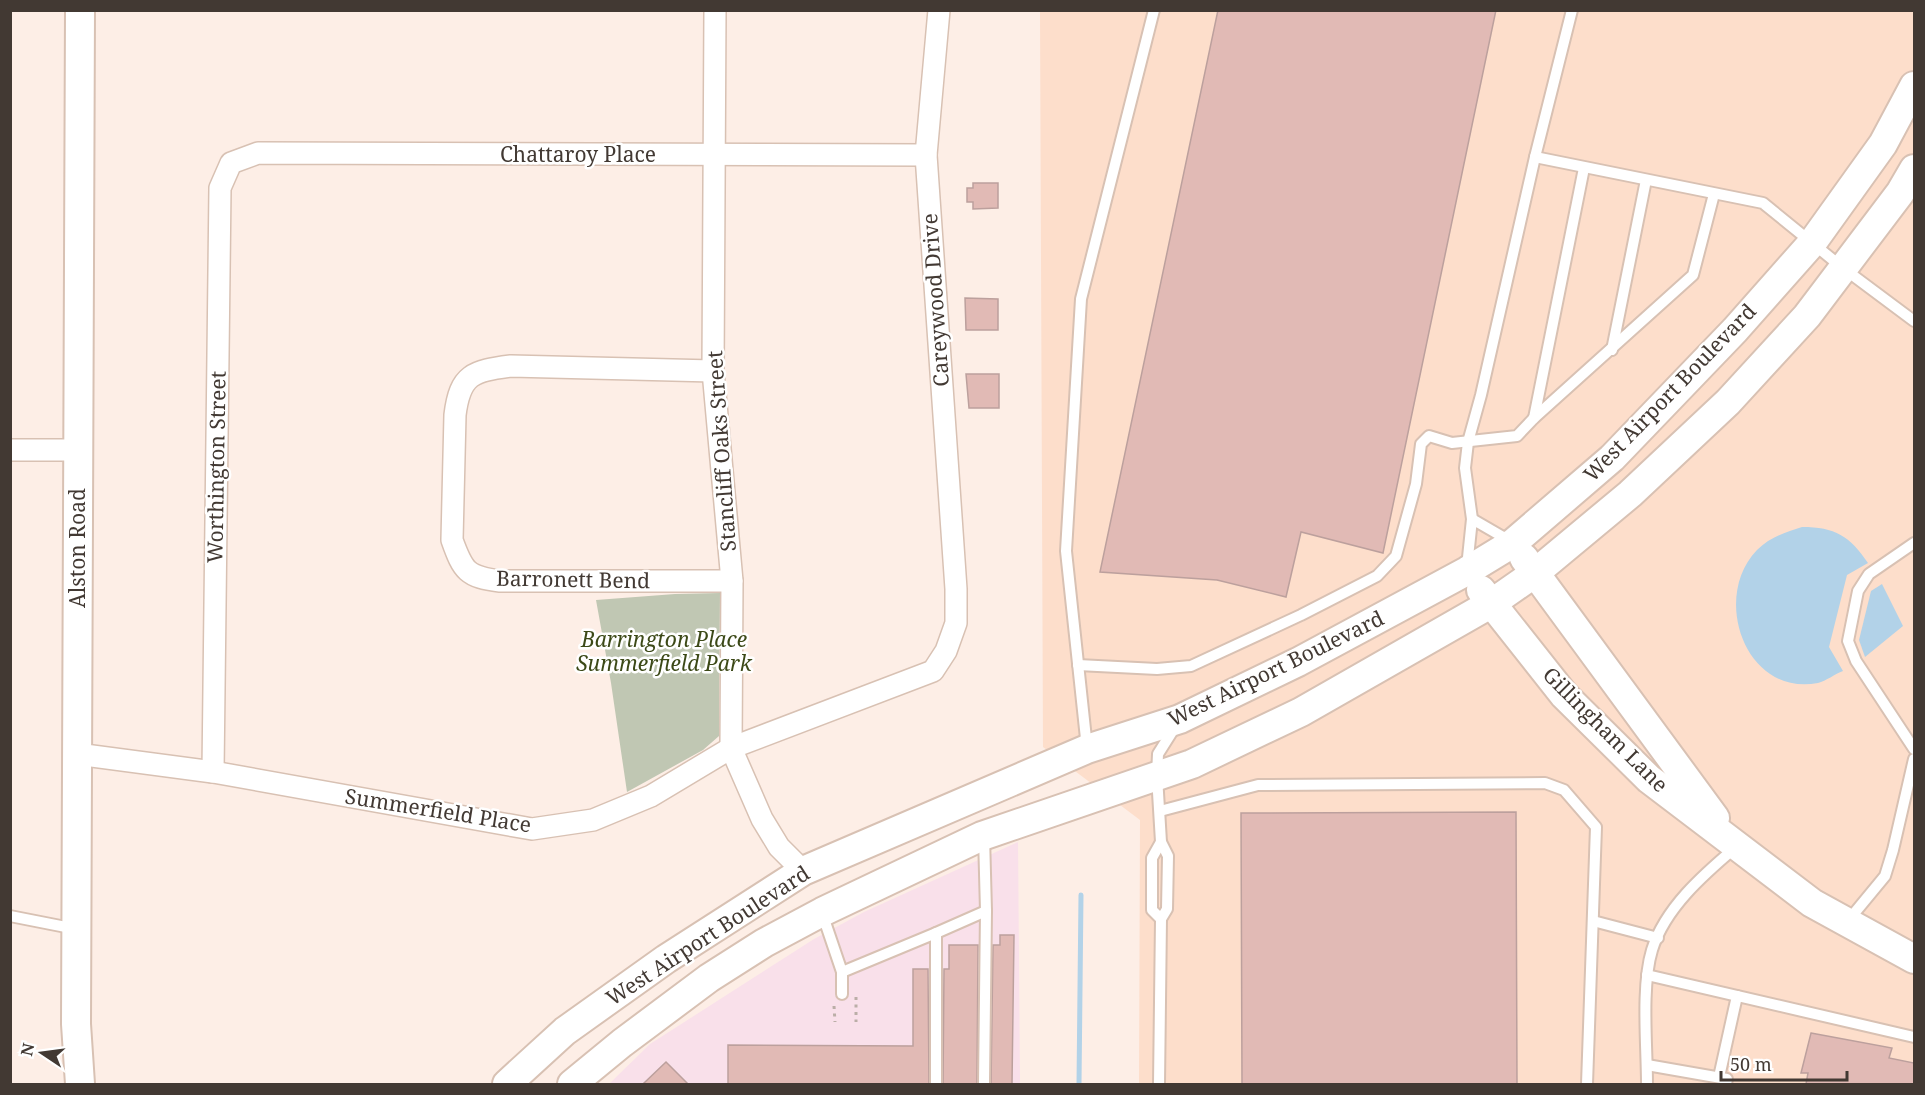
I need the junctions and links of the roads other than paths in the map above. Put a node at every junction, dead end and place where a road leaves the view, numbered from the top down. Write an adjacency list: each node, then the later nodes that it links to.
1 (81, 10): 23 (main road, Alston Road)
2 (715, 10): 8 (street, Stancliff Oaks Street)
3 (939, 10): 7 (street, Careywood Drive)
4 (1154, 10): 32 (lane)
5 (1572, 10): 9 (lane)
6 (1914, 86): 15 (main road, West Airport Boulevard)
7 (926, 155): 8 (street, Chattaroy Place); 30 (street, Careywood Drive)
8 (715, 156): 10 (street, Chattaroy Place); 19 (street, Stancliff Oaks Street)
9 (1535, 157): 11 (lane); 21 (lane)
10 (231, 163): 39 (street, Worthington Street)
11 (1584, 168): 13 (lane); 20 (lane)
12 (1914, 169): 16 (main road, West Airport Boulevard)
13 (1646, 180): 14 (lane); 18 (lane)
14 (1714, 194): 15 (lane); 18 (lane)
15 (1812, 243): 16 (lane); 25 (main road, West Airport Boulevard)
16 (1843, 268): 17 (lane); 28 (main road, West Airport Boulevard)
17 (1912, 315)
18 (1612, 350): 20 (lane)
19 (713, 371): 29 (street, Stancliff Oaks Street); 29 (street, Barronett Bend)
20 (1534, 418): 21 (lane)
21 (1468, 442): 24 (lane); 32 (lane)
22 (10, 450): 23 (street)
23 (78, 450): 37 (main road, Alston Road)
24 (1472, 519): 25 (lane); 27 (lane)
25 (1513, 543): 27 (main road, West Airport Boulevard); 28 (main road, Gillingham Lane)
26 (1914, 543): 36 (lane)
27 (1467, 571): 31 (main road, Gillingham Lane); 33 (main road, West Airport Boulevard)
28 (1535, 573): 31 (main road, West Airport Boulevard); 45 (main road, Gillingham Lane)
29 (732, 581): 34 (street, Stancliff Oaks Street)
30 (956, 589): 34 (street, Summerfield Place)
31 (1492, 603): 40 (main road, West Airport Boulevard); 45 (main road, Gillingham Lane)
32 (1078, 665): 35 (lane)
33 (1180, 719): 35 (main road, West Airport Boulevard); 40 (lane)
34 (731, 748): 39 (street, Summerfield Place); 46 (street, Stancliff Oaks Street)
35 (1087, 749): 41 (main road, West Airport Boulevard)
36 (1914, 749)
37 (77, 754): 39 (street, Summerfield Place); 53 (main road, Alston Road)
38 (1914, 759): 52 (lane)
39 (213, 772)
40 (1157, 776): 42 (lane); 43 (main road, West Airport Boulevard)
41 (969, 798): 43 (main road); 46 (main road, West Airport Boulevard)
42 (1160, 811): 44 (lane); 51 (lane)
43 (984, 836): 47 (lane); 48 (main road, West Airport Boulevard)
44 (1161, 842): 50 (lane); 50 (lane)
45 (1736, 846): 52 (main road, Gillingham Lane); 55 (lane)
46 (803, 871): 48 (main road); 65 (main road, West Airport Boulevard)
47 (986, 911): 54 (lane); 68 (lane)
48 (822, 912): 57 (lane); 66 (main road, West Airport Boulevard)
49 (10, 916): 53 (lane)
50 (1161, 919): 69 (lane)
51 (1593, 921): 55 (lane); 70 (lane)
52 (1847, 922): 56 (main road, Gillingham Lane)
53 (77, 929): 64 (main road, Alston Road)
54 (936, 933): 57 (lane); 67 (lane)
55 (1658, 938): 58 (lane)
56 (1914, 959)
57 (842, 972): 60 (lane)
58 (1647, 975): 59 (lane); 62 (lane)
59 (1737, 996): 61 (lane); 63 (lane)
60 (838, 999)
61 (1914, 1037)
62 (1647, 1065): 63 (lane); 71 (lane)
63 (1722, 1081)
64 (80, 1084)
65 (507, 1084)
66 (572, 1084)
67 (936, 1084)
68 (984, 1084)
69 (1159, 1084)
70 (1587, 1084)
71 (1647, 1084)

